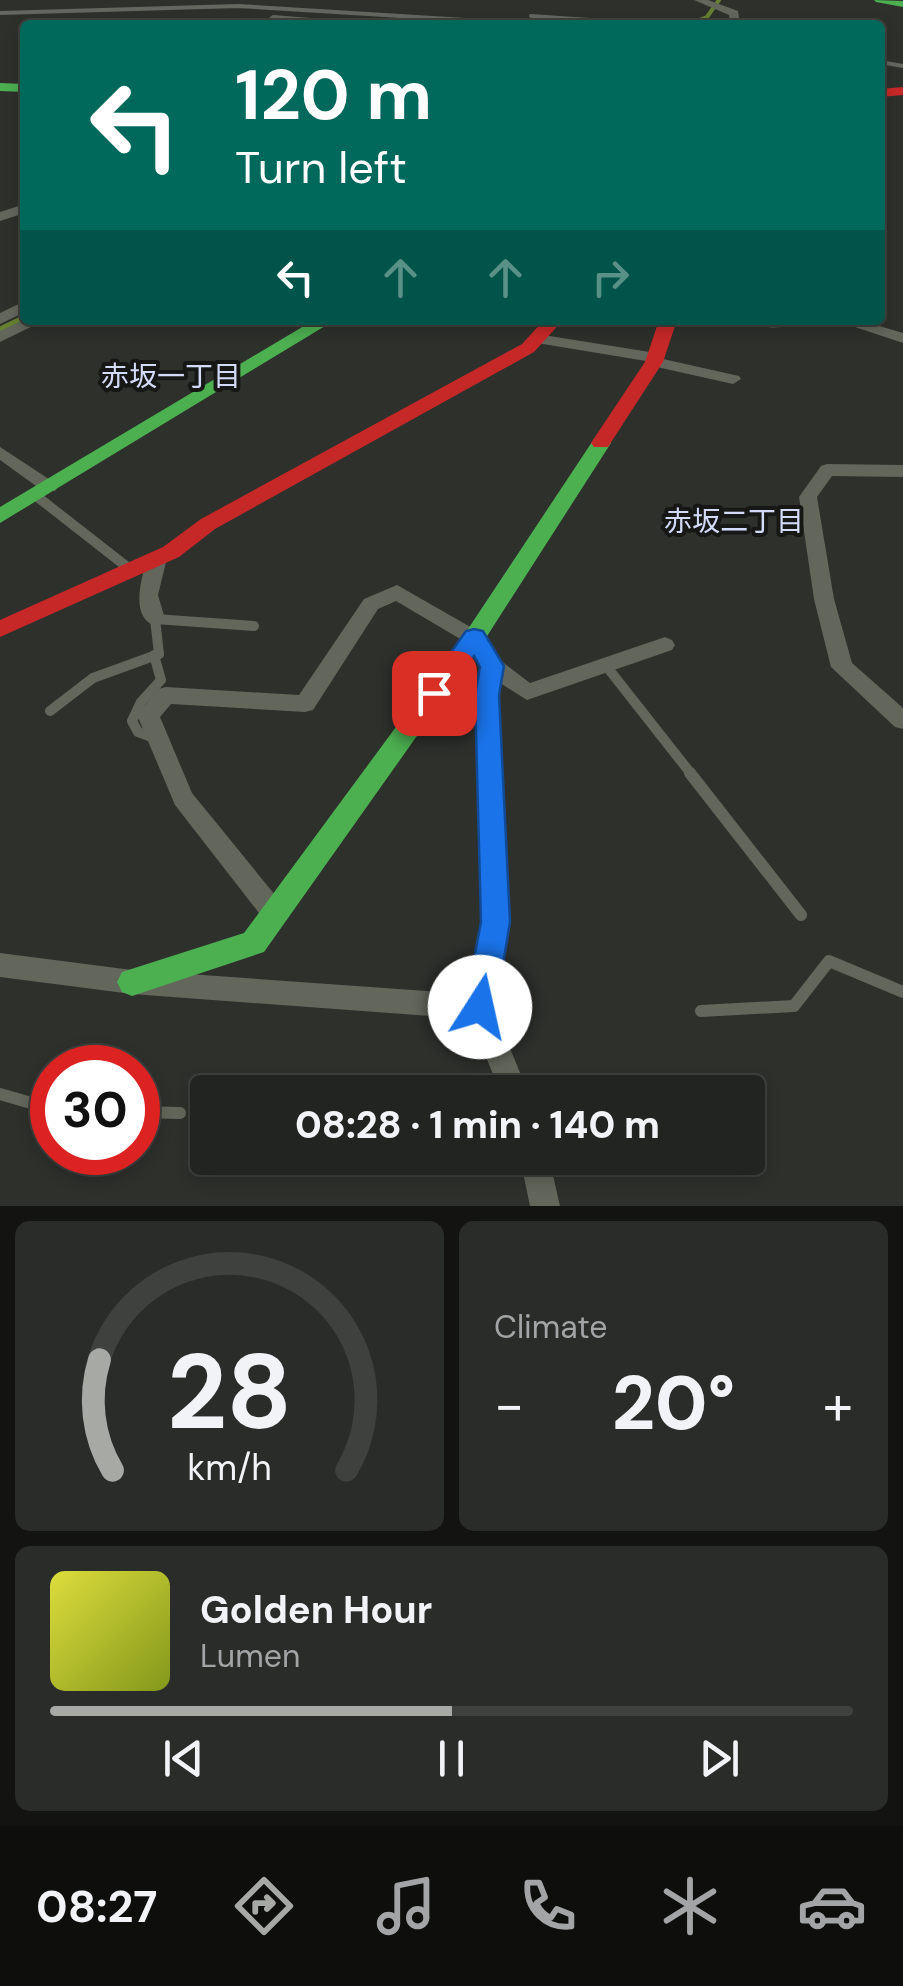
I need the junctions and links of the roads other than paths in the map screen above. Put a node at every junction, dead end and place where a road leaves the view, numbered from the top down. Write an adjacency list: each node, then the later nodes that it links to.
1 (699, 0): 6 (street)
2 (880, 0): 3 (main road)
3 (903, 4)
4 (271, 20): 5 (street)
5 (299, 20)
6 (735, 20)
7 (26, 325): 12 (street)
8 (549, 325): 13 (main road)
9 (666, 325): 15 (main road)
10 (859, 325): 14 (street)
11 (300, 326): 19 (main road)
12 (0, 338)
13 (537, 338): 15 (street); 21 (main road)
14 (903, 338)
15 (655, 360): 16 (street); 26 (main road)
16 (733, 379)
17 (0, 452): 19 (street)
18 (903, 471): 32 (street)
19 (42, 491): 20 (main road); 22 (lane)
20 (0, 516)
21 (157, 558): 22 (main road); 23 (street)
22 (131, 570): 25 (main road)
23 (156, 619): 24 (lane); 28 (lane)
24 (254, 626)
25 (0, 629)
26 (474, 638): 29 (street); 33 (street); 34 (main road)
27 (665, 645): 30 (street)
28 (154, 655): 31 (lane); 33 (lane)
29 (492, 666): 30 (street); 39 (street)
30 (607, 668): 35 (lane)
31 (50, 711)
32 (903, 721)
33 (158, 740): 34 (street)
34 (275, 914): 37 (main road)
35 (801, 915)
36 (0, 965): 37 (street)
37 (132, 982): 39 (street)
38 (903, 992): 40 (lane)
39 (480, 1007): 41 (street)
40 (701, 1012)
41 (507, 1075)
42 (0, 1094): 43 (lane)
43 (30, 1103)
44 (160, 1113): 45 (lane)
45 (180, 1113)
46 (538, 1175): 47 (street)
47 (544, 1206)

